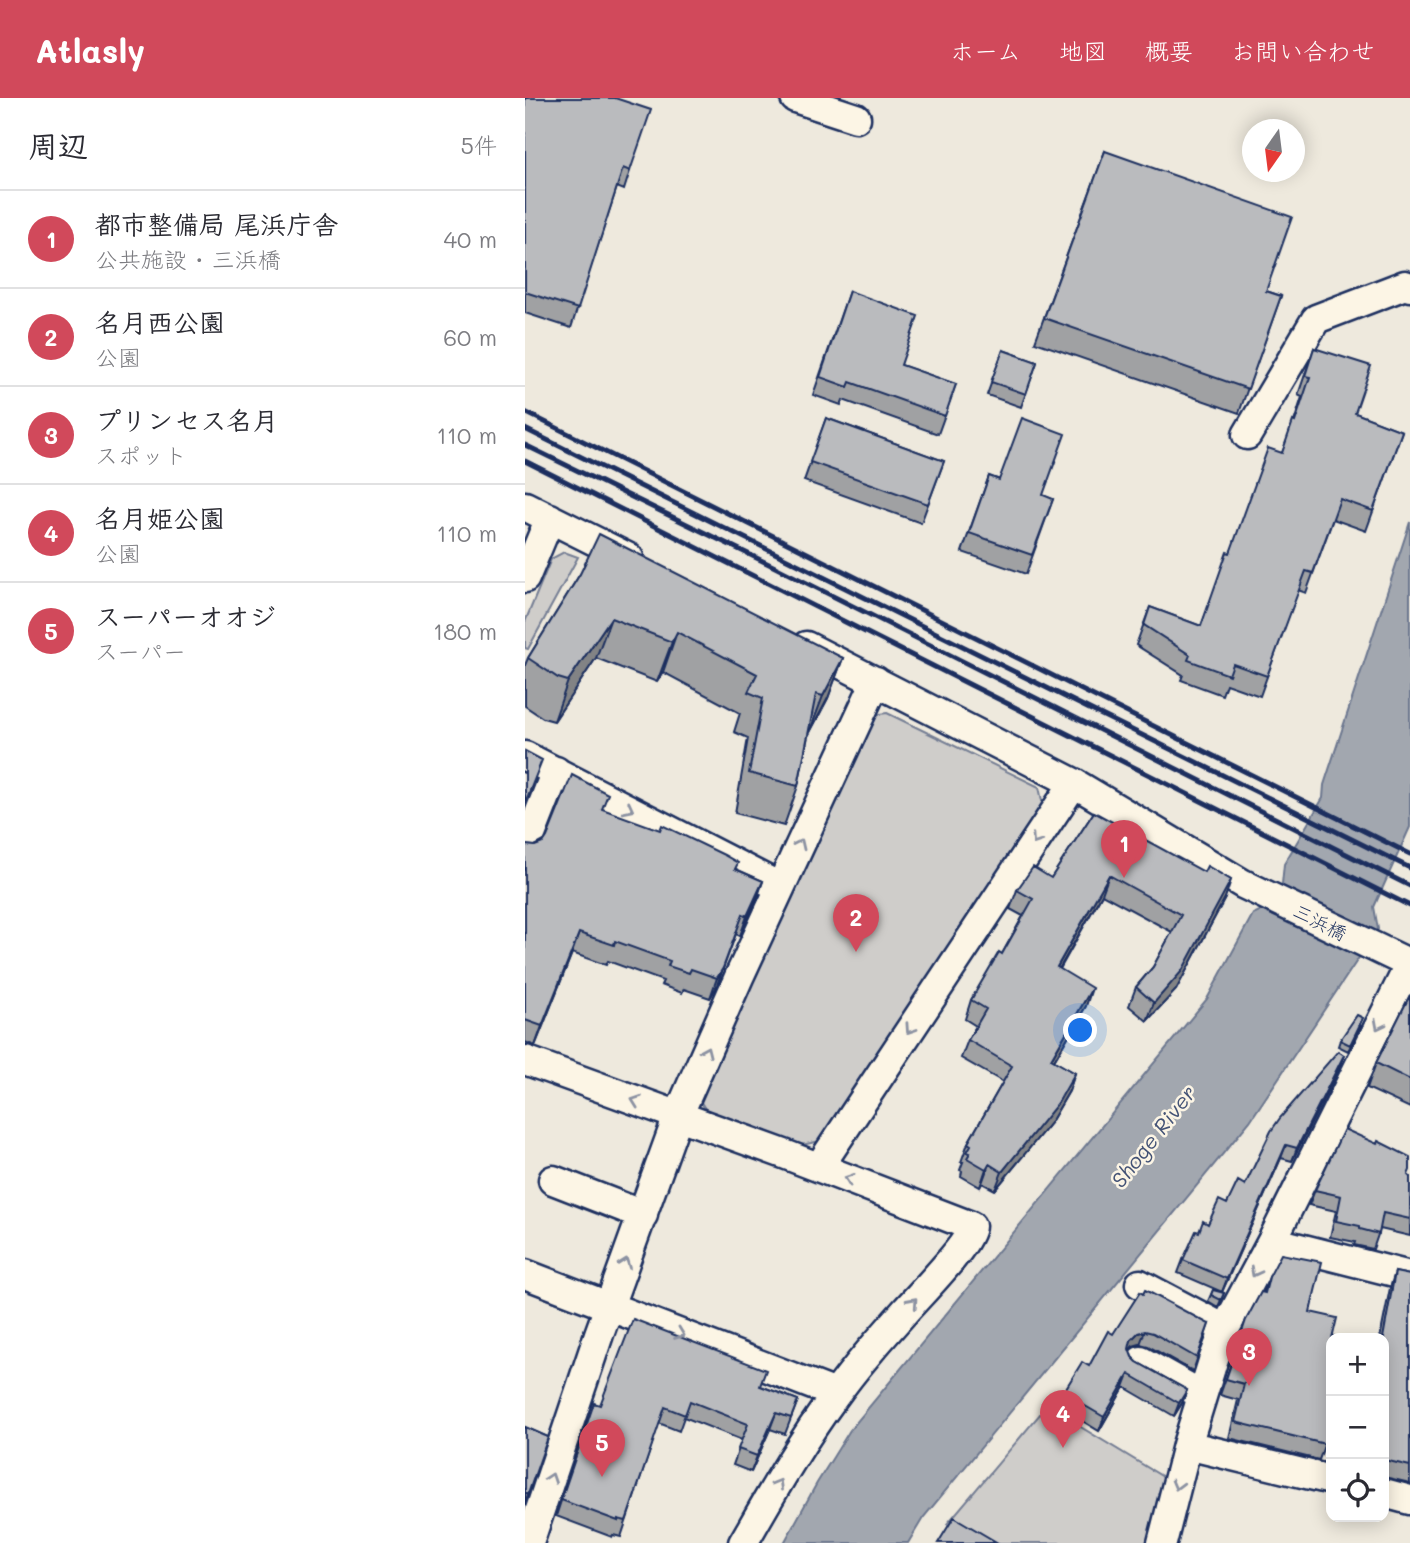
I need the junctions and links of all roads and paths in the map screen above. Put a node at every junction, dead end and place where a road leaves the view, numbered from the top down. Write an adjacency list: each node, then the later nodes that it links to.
1 (795, 98): 2 (street)
2 (856, 118)
3 (1410, 287): 4 (street)
4 (1247, 435)
5 (537, 512): 6 (street); 7 (street)
6 (653, 570)
7 (525, 578)
8 (777, 632): 9 (street, 三浜橋)
9 (876, 681): 12 (street, 三浜橋); 14 (street, one-way to 9)
10 (525, 756): 11 (street)
11 (556, 772): 13 (street); 14 (street, one-way to 14)
12 (1074, 783): 15 (street, 三浜橋); 18 (street, one-way to 18)
13 (525, 850)
14 (780, 887): 17 (street, one-way to 14)
15 (1410, 964): 21 (street, one-way to 21)
16 (525, 1060): 17 (street, one-way to 16)
17 (678, 1116): 18 (street); 20 (street)
18 (818, 1167): 28 (street, one-way to 18)
19 (553, 1180): 20 (street)
20 (643, 1215): 25 (street, one-way to 20)
21 (1272, 1241): 23 (street); 26 (street, one-way to 26)
22 (525, 1274): 25 (street)
23 (1410, 1276)
24 (1140, 1284): 26 (street)
25 (610, 1306): 28 (street, one-way to 28); 34 (street, one-way to 25)
26 (1225, 1329): 29 (street)
27 (1141, 1361): 29 (street)
28 (836, 1394): 35 (street, one-way to 28)
29 (1202, 1395): 30 (street)
30 (1188, 1445): 31 (street); 36 (street, one-way to 36)
31 (1326, 1479)
32 (1389, 1494): 33 (street)
33 (1410, 1500)
34 (529, 1543)
35 (743, 1543)
36 (1162, 1543)

